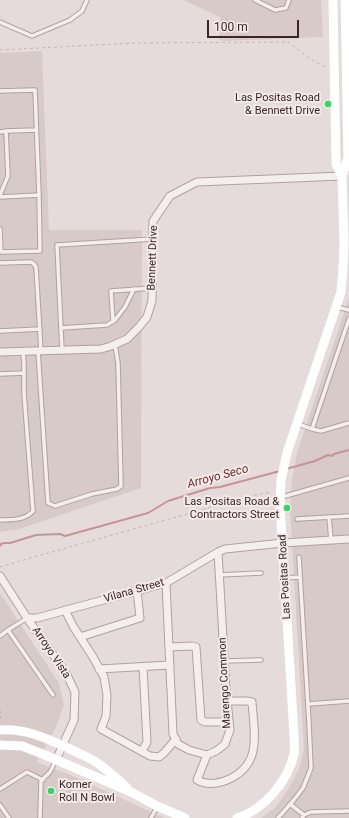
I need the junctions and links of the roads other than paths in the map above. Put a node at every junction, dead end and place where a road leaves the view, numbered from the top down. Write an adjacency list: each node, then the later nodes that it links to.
1 (87, 0): 6 (lane)
2 (255, 0): 3 (lane)
3 (289, 0)
4 (333, 0): 9 (main road, Las Positas Road)
5 (345, 0): 8 (main road, Las Positas Road)
6 (0, 22)
7 (0, 91): 10 (lane)
8 (348, 121): 9 (lane); 13 (main road, Las Positas Road)
9 (335, 122): 13 (main road, Las Positas Road)
10 (36, 130): 11 (lane); 14 (lane)
11 (6, 131): 12 (lane); 15 (lane)
12 (0, 132)
13 (342, 176): 17 (main road, Las Positas Road); 18 (street, Bennett Drive)
14 (39, 195): 15 (lane); 16 (lane)
15 (0, 196)
16 (0, 229)
17 (346, 231): 22 (main road, Las Positas Road)
18 (153, 239): 20 (street, Bennett Drive); 26 (lane)
19 (0, 263): 27 (lane)
20 (152, 288): 21 (lane); 29 (street, Bennett Drive)
21 (134, 289): 25 (lane); 25 (lane)
22 (336, 306): 23 (lane); 36 (main road, Las Positas Road)
23 (349, 310)
24 (349, 319): 38 (lane)
25 (113, 321): 26 (lane)
26 (61, 328): 30 (lane)
27 (40, 329): 28 (lane); 32 (lane)
28 (0, 331)
29 (114, 345): 30 (street, Bennett Drive); 32 (lane)
30 (62, 350): 32 (street, Bennett Drive)
31 (23, 351): 32 (street, Bennett Drive); 33 (street, Bennett Drive); 34 (lane)
32 (40, 351)
33 (0, 352)
34 (24, 373): 35 (lane); 44 (lane)
35 (0, 374)
36 (297, 423): 38 (lane); 40 (main road, Las Positas Road)
37 (349, 423): 38 (lane)
38 (312, 429)
39 (349, 478): 40 (lane)
40 (281, 494): 47 (main road, Las Positas Road)
41 (349, 516): 42 (lane)
42 (329, 517): 43 (lane); 46 (lane)
43 (296, 519)
44 (0, 520)
45 (349, 539): 46 (street, Vilana Street)
46 (331, 540): 47 (street, Vilana Street)
47 (283, 543): 48 (street, Vilana Street); 54 (main road, Las Positas Road)
48 (218, 552): 51 (street, Marengo Common); 55 (street, Vilana Street)
49 (299, 557): 53 (lane)
50 (261, 573): 51 (lane)
51 (219, 575): 64 (street, Marengo Common)
52 (0, 576): 58 (street, Arroyo Vista)
53 (300, 576): 54 (lane); 71 (lane)
54 (285, 578): 92 (main road, Las Positas Road)
55 (166, 583): 56 (street, Vilana Street); 62 (street)
56 (137, 590): 57 (street, Vilana Street); 61 (street)
57 (65, 610): 58 (street, Vilana Street); 61 (street)
58 (27, 618): 59 (lane); 76 (street, Arroyo Vista)
59 (8, 630): 60 (lane); 68 (lane)
60 (0, 636)
61 (80, 636): 67 (street)
62 (169, 647): 65 (street); 72 (street)
63 (261, 660): 64 (lane)
64 (224, 661): 69 (street, Marengo Common)
65 (170, 665): 66 (street); 74 (street)
66 (143, 667): 67 (street); 77 (street)
67 (99, 669): 77 (street)
68 (53, 696)
69 (227, 701): 72 (street, Marengo Common); 78 (street)
70 (349, 701): 71 (lane)
71 (308, 704): 83 (lane)
72 (229, 722): 78 (street, Marengo Common)
73 (0, 730): 76 (main road)
74 (176, 739): 77 (street); 78 (street)
75 (0, 745): 79 (main road)
76 (62, 746): 79 (street, Arroyo Vista); 82 (main road)
77 (142, 751)
78 (207, 755)
79 (56, 760): 80 (lane); 82 (main road)
80 (43, 780): 81 (lane); 89 (lane)
81 (0, 790)
82 (131, 792): 85 (main road)
83 (290, 804): 87 (lane); 93 (lane)
84 (0, 805): 88 (lane)
85 (157, 806): 90 (lane); 91 (main road)
86 (349, 810): 87 (lane)
87 (303, 816)
88 (9, 818)
89 (40, 818)
90 (150, 818)
91 (185, 818)
92 (239, 818)
93 (278, 818)

